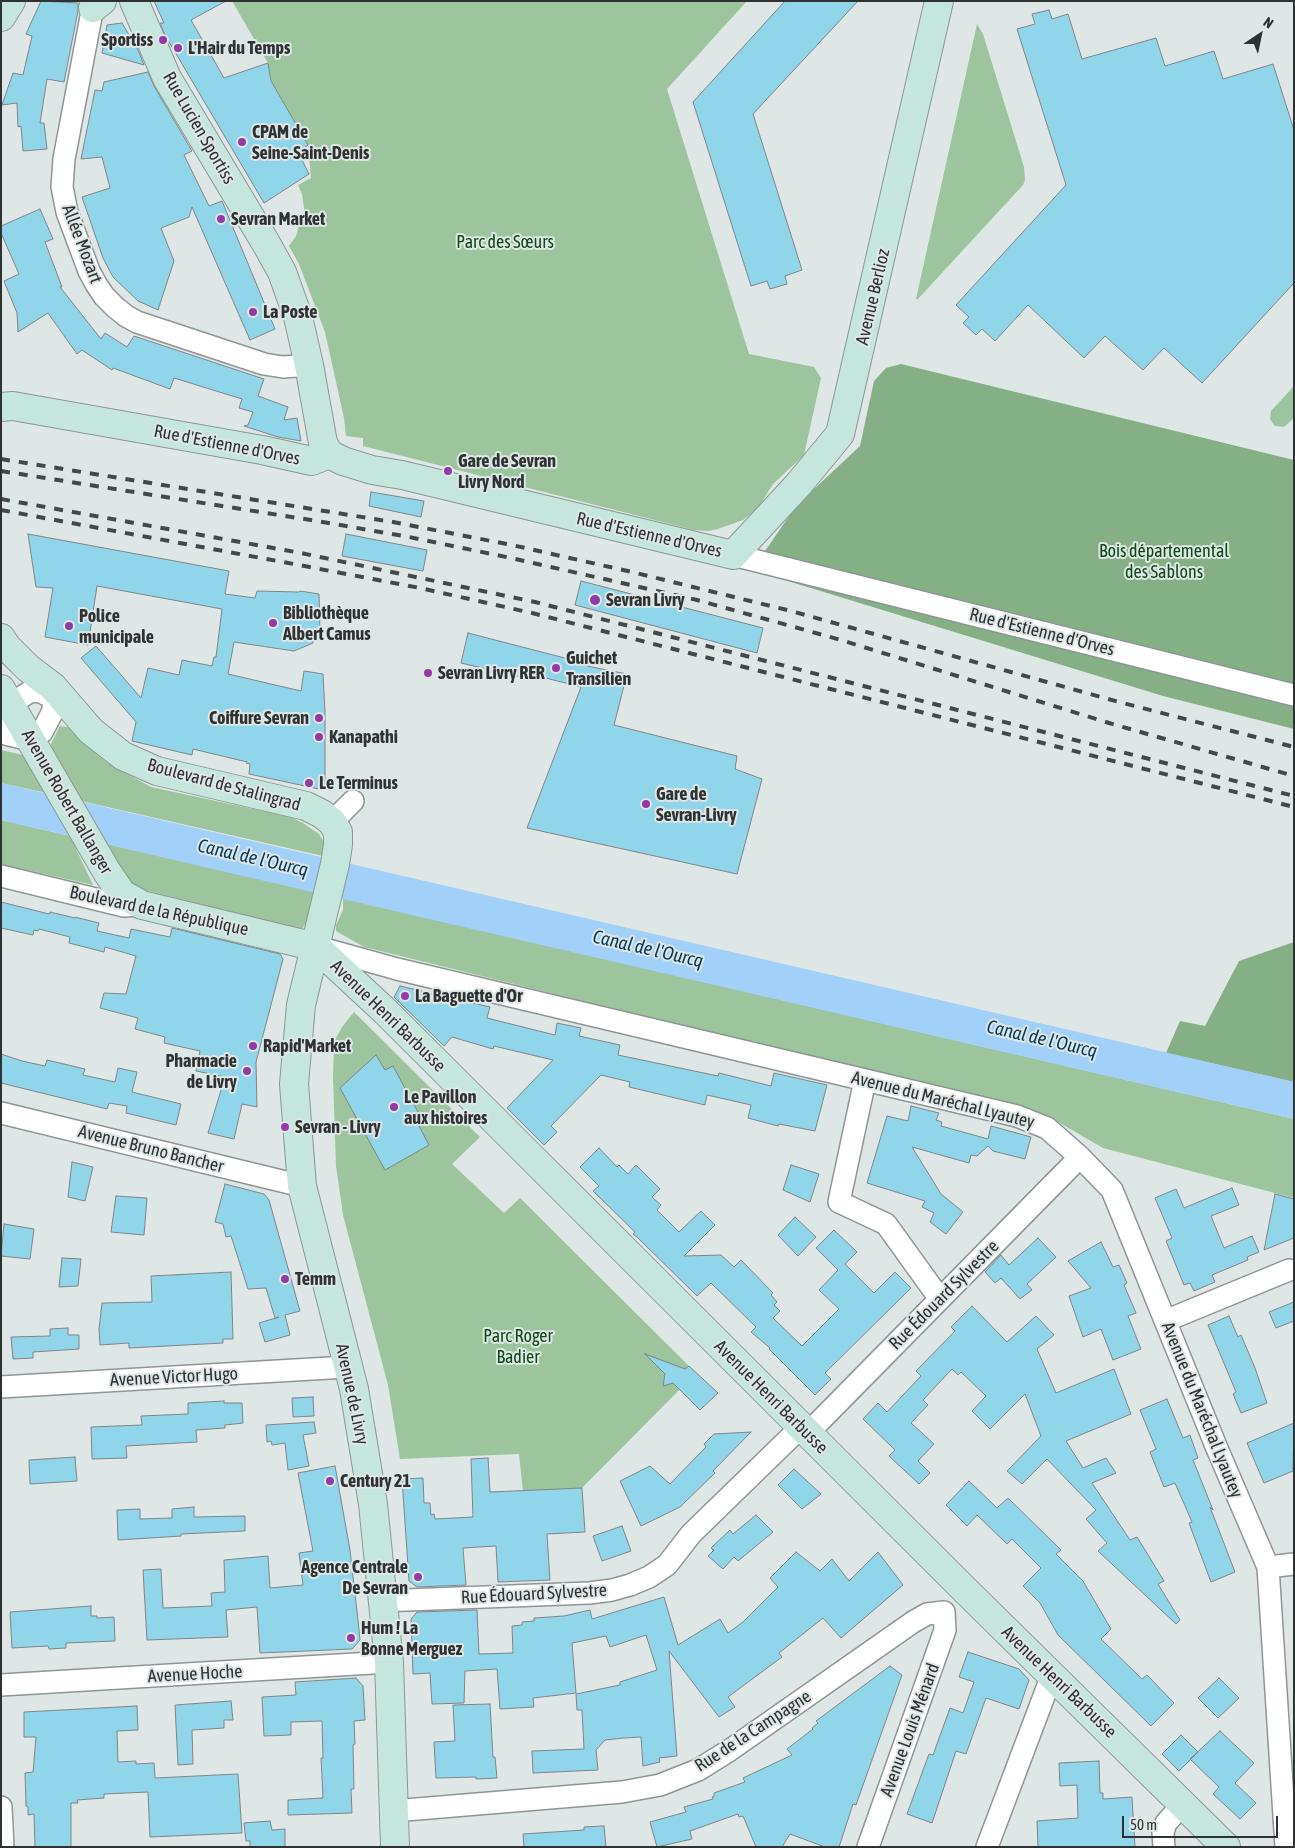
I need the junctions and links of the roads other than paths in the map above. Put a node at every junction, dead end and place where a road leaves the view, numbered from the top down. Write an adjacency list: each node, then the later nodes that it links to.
1 (11, 1): 5 (street)
2 (134, 1): 6 (street, Rue Lucien Sportiss)
3 (939, 1): 9 (street, Avenue Berlioz)
4 (96, 4): 6 (street, Allée Mozart)
5 (1, 17)
6 (309, 365): 8 (street, Rue Lucien Sportiss)
7 (1, 407): 8 (street, Rue d'Estienne d'Orves)
8 (328, 454): 9 (street, Rue d'Estienne d'Orves)
9 (734, 555): 11 (street, Rue d'Estienne d'Orves)
10 (1, 638): 12 (street, Boulevard de Stalingrad)
11 (1294, 695)
12 (60, 698): 13 (street); 15 (street); 17 (street, Boulevard de Stalingrad)
13 (4, 703): 15 (street, Avenue Robert Ballanger)
14 (1, 732): 15 (street)
15 (30, 740): 19 (street, Avenue Robert Ballanger)
16 (353, 801): 17 (street)
17 (335, 834): 20 (street, Avenue de Livry)
18 (1, 876): 19 (street, Boulevard de la République)
19 (142, 904): 20 (street, Boulevard de la République)
20 (316, 947): 21 (street, Avenue du Maréchal Lyautey); 24 (street, Avenue de Livry); 30 (street, Avenue Henri Barbusse)
21 (865, 1080): 23 (street, Avenue du Maréchal Lyautey); 26 (street)
22 (1, 1113): 24 (street, Avenue Bruno Bancher)
23 (1080, 1157): 26 (street, Rue Édouard Sylvestre); 27 (street, Avenue du Maréchal Lyautey)
24 (302, 1186): 28 (street, Avenue de Livry)
25 (1289, 1270): 27 (street)
26 (940, 1299): 30 (street, Rue Édouard Sylvestre)
27 (1165, 1321): 32 (street, Avenue du Maréchal Lyautey)
28 (347, 1367): 29 (street, Avenue Victor Hugo); 34 (street, Avenue de Livry)
29 (1, 1387)
30 (804, 1430): 33 (street, Avenue Henri Barbusse); 34 (street, Rue Édouard Sylvestre)
31 (1294, 1564): 32 (street)
32 (1268, 1567): 48 (street, Avenue du Maréchal Lyautey)
33 (963, 1588): 35 (street); 37 (street, Avenue Henri Barbusse)
34 (381, 1601): 36 (street, Avenue de Livry)
35 (944, 1612): 41 (street, Rue de la Campagne); 44 (street, Avenue Louis Ménard)
36 (389, 1662): 38 (street, Avenue Hoche); 41 (street, Avenue de Livry)
37 (1052, 1675): 39 (street, Avenue Henri Barbusse); 45 (street)
38 (1, 1685)
39 (1183, 1804): 46 (street); 47 (street, Avenue Henri Barbusse)
40 (1, 1807): 42 (street)
41 (393, 1811): 43 (street, Avenue de Livry)
42 (3, 1847)
43 (395, 1847)
44 (868, 1847)
45 (987, 1847)
46 (1164, 1847)
47 (1226, 1847)
48 (1286, 1847)

